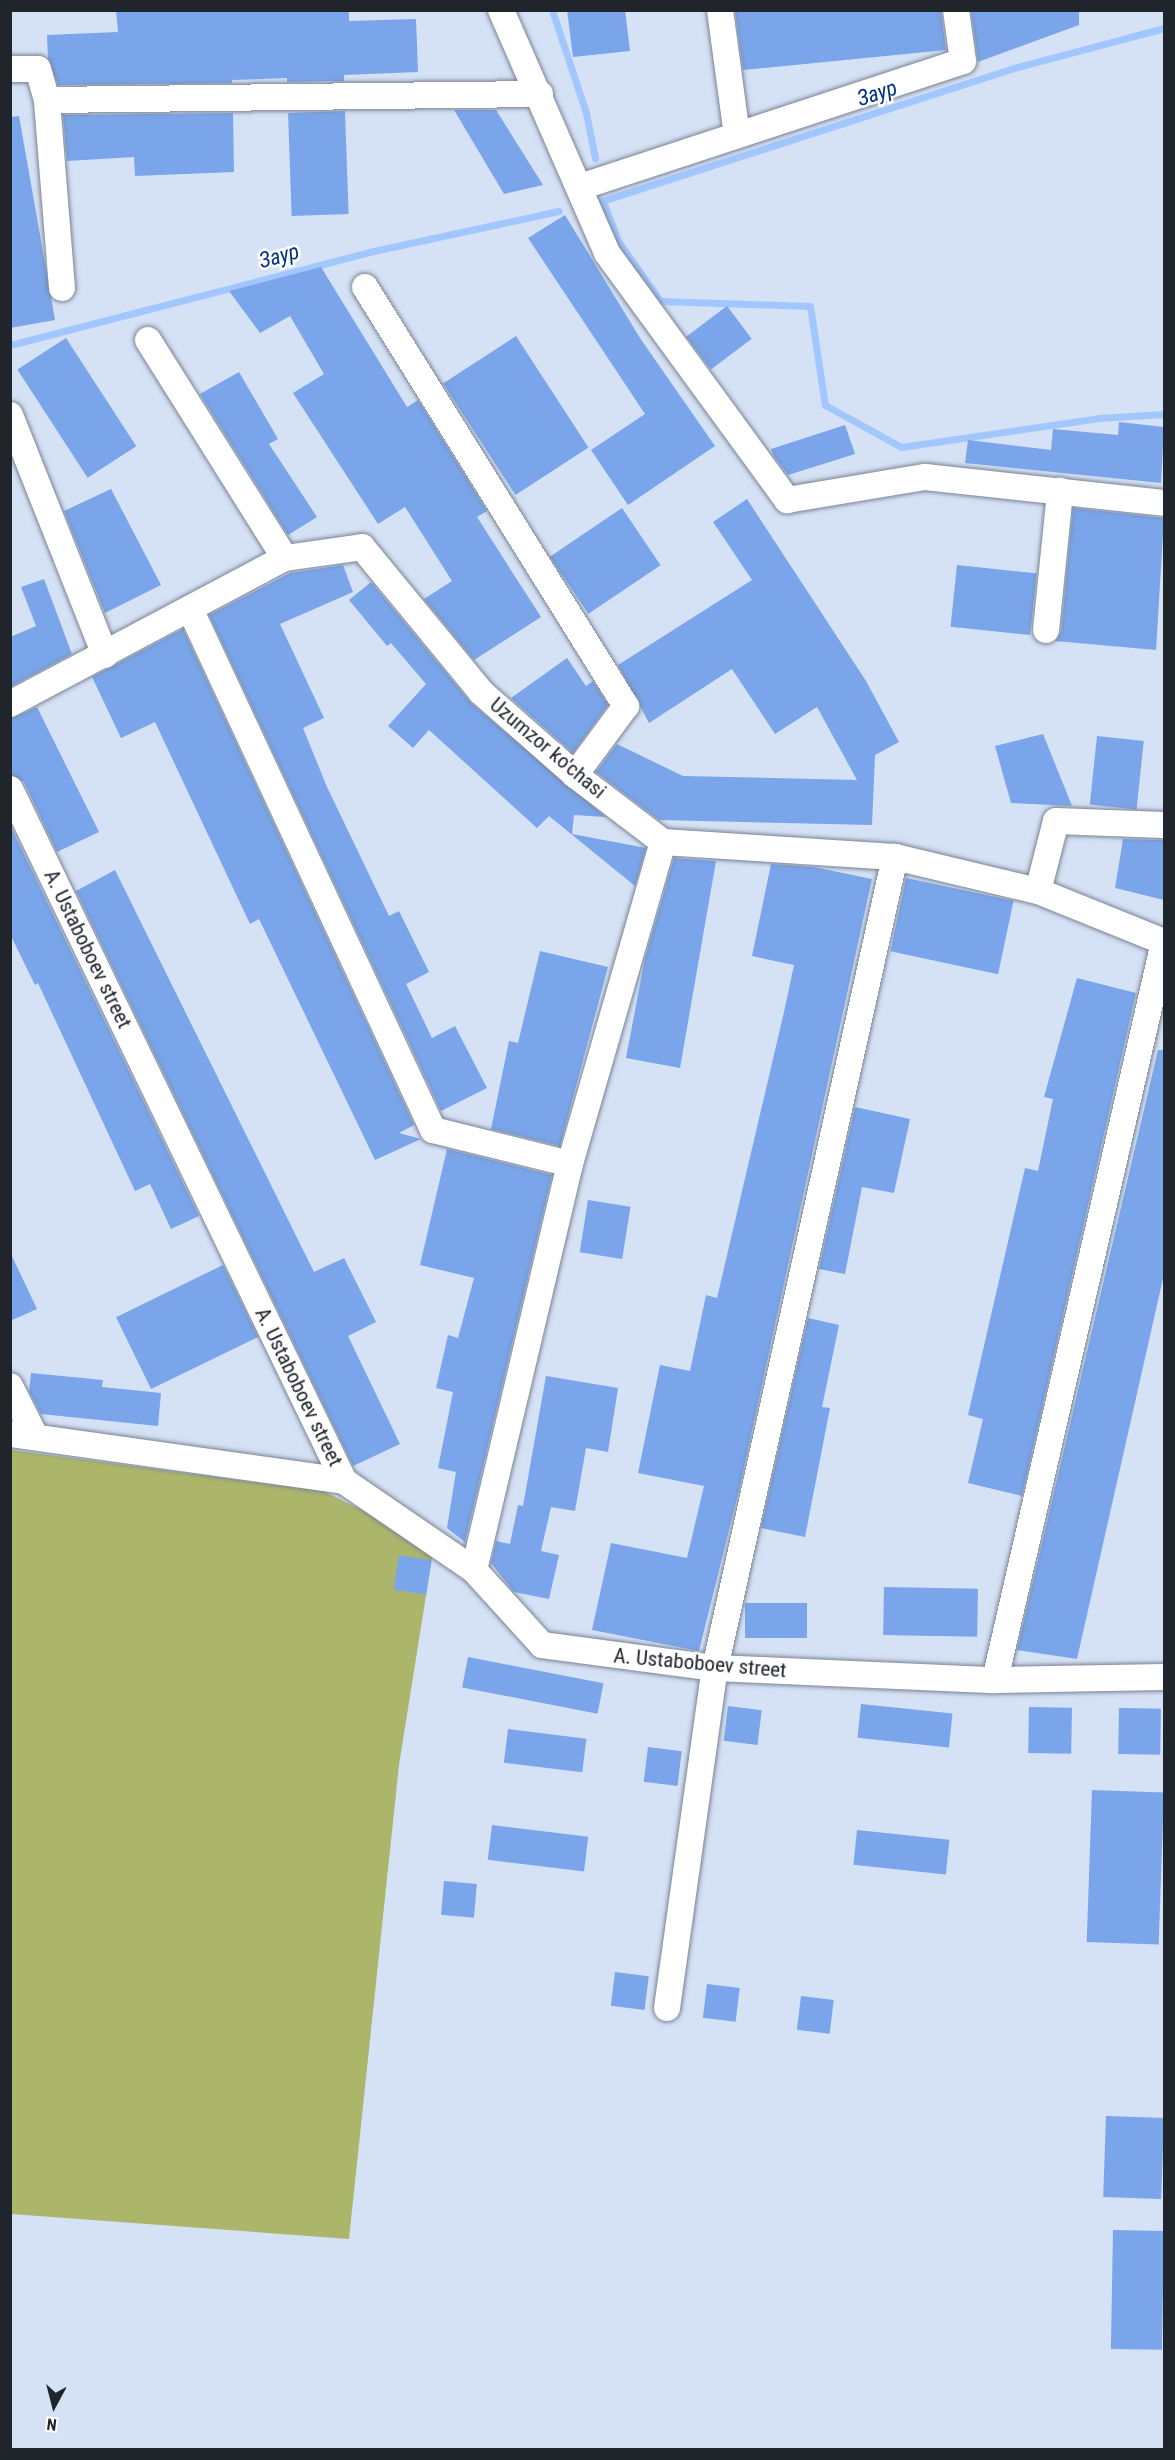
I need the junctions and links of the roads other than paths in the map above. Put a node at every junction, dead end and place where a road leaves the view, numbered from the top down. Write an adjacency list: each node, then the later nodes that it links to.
1 (501, 10): 5 (street)
2 (720, 10): 7 (street)
3 (957, 10): 7 (street)
4 (10, 69): 6 (street)
5 (540, 93): 6 (street); 8 (street)
6 (47, 100): 10 (street)
7 (737, 135): 8 (street)
8 (580, 187): 13 (street)
9 (365, 287): 20 (street)
10 (62, 288)
11 (148, 340): 15 (street)
12 (10, 415): 18 (street)
13 (1060, 491): 14 (street); 17 (street)
14 (1164, 503)
15 (285, 558): 16 (street, Uzumzor ko'chasi); 20 (street, Uzumzor ko'chasi)
16 (191, 611): 18 (street, Uzumzor ko'chasi); 27 (street)
17 (1046, 630)
18 (105, 655): 19 (street, Uzumzor ko'chasi)
19 (10, 704)
20 (575, 775): 23 (street, Uzumzor ko'chasi)
21 (10, 789): 30 (street, A. Ustaboboev street)
22 (1164, 825): 25 (street)
23 (663, 842): 24 (street); 27 (street)
24 (895, 857): 25 (street); 32 (street)
25 (1038, 891): 26 (street)
26 (1164, 942): 34 (street)
27 (570, 1164): 31 (street)
28 (10, 1386): 29 (street)
29 (23, 1435): 30 (street)
30 (344, 1481): 31 (street, A. Ustaboboev street)
31 (474, 1570): 32 (street, A. Ustaboboev street)
32 (715, 1668): 34 (street, A. Ustaboboev street); 35 (street)
33 (1164, 1677): 34 (street, A. Ustaboboev street)
34 (995, 1680)
35 (667, 2008)

